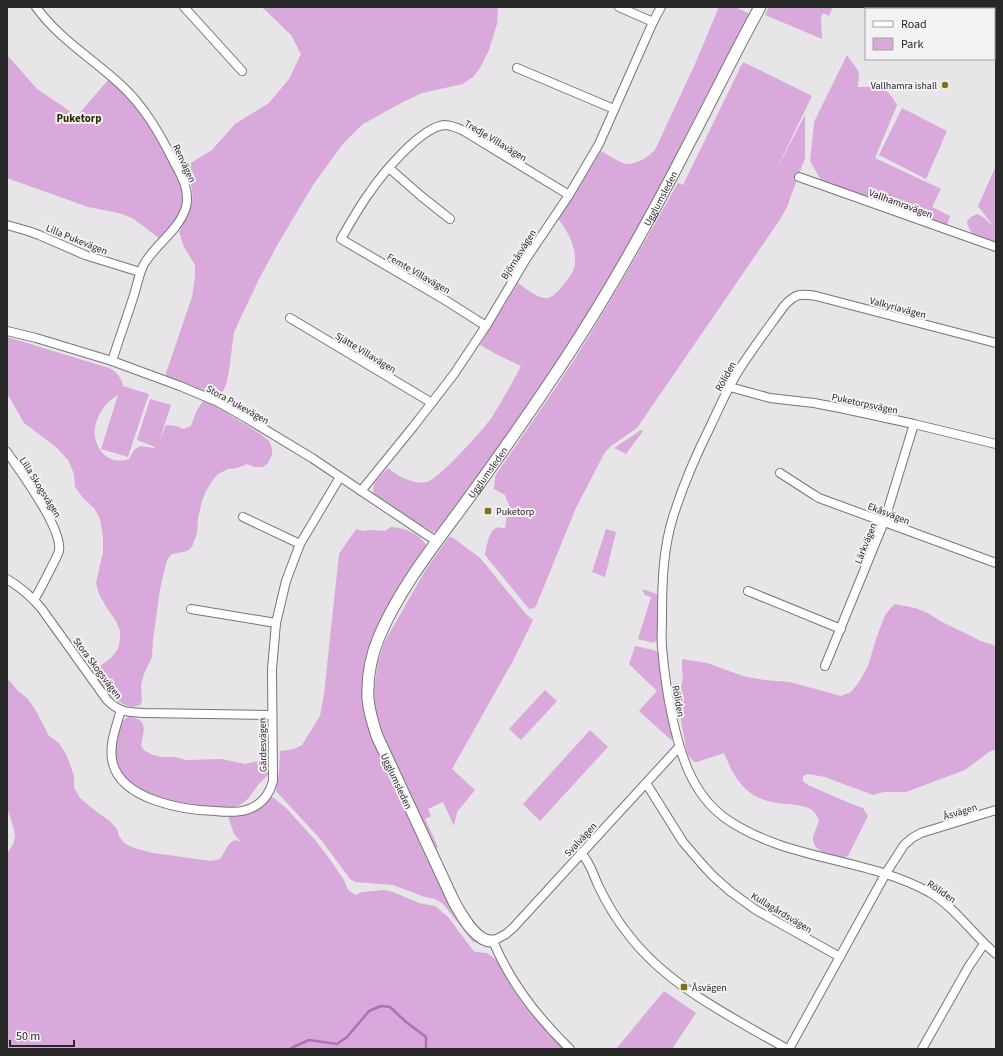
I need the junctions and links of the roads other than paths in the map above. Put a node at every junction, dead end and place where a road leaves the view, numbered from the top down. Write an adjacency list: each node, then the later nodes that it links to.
1 (36, 7): 17 (street, Renvägen)
2 (184, 7): 8 (street)
3 (619, 7): 6 (street)
4 (661, 7): 6 (street, Björnåsvägen)
5 (760, 7): 34 (street, Ugglumsleden)
6 (653, 22): 9 (street, Björnåsvägen)
7 (517, 68): 9 (street)
8 (242, 70)
9 (614, 110): 12 (street, Björnåsvägen)
10 (389, 168): 12 (street, Tredje Villavägen); 13 (street); 15 (street, Tredje Villavägen)
11 (799, 177): 16 (street, Vallhamravägen)
12 (569, 195): 20 (street, Björnåsvägen)
13 (450, 219)
14 (7, 225): 17 (street, Lilla Pukevägen)
15 (341, 240): 20 (street, Femte Villavägen)
16 (996, 247)
17 (140, 272): 23 (street, Renvägen)
18 (795, 296): 22 (street, Valkyriavägen); 24 (street, Röliden)
19 (290, 318): 25 (street, Sjätte Villavägen)
20 (486, 326): 25 (street, Björnåsvägen)
21 (7, 331): 23 (street, Stora Pukevägen)
22 (996, 343)
23 (112, 361): 30 (street, Stora Pukevägen)
24 (730, 387): 26 (street, Puketorpsvägen); 46 (street, Röliden)
25 (432, 403): 31 (street, Björnåsvägen)
26 (914, 424): 27 (street, Puketorpsvägen); 33 (street, Lärkvägen)
27 (996, 444)
28 (7, 452): 39 (street, Lilla Skogsvägen)
29 (780, 473): 33 (street, Ekåsvägen)
30 (340, 477): 31 (street, Stora Pukevägen); 35 (street, Gärdesvägen)
31 (360, 491): 34 (street, Stora Pukevägen)
32 (244, 517): 35 (street)
33 (884, 522): 36 (street, Ekåsvägen); 42 (street, Lärkvägen)
34 (436, 541): 51 (street, Ugglumsleden)
35 (300, 544): 41 (street, Gärdesvägen)
36 (996, 563)
37 (7, 579): 39 (street, Stora Skogsvägen)
38 (748, 592): 42 (street)
39 (34, 600): 44 (street, Stora Skogsvägen)
40 (191, 609): 41 (street)
41 (276, 623): 45 (street, Gärdesvägen)
42 (841, 629): 43 (street, Lärkvägen)
43 (825, 666)
44 (121, 710): 45 (street, Stora Skogsvägen); 45 (street, Gärdesvägen)
45 (272, 715)
46 (679, 746): 47 (street, Svalvägen); 50 (street, Röliden)
47 (646, 783): 49 (street, Svalvägen); 54 (street, Kullagårdsvägen)
48 (996, 810): 50 (street, Åsvägen)
49 (582, 853): 51 (street, Svalvägen); 56 (street)
50 (886, 873): 52 (street, Röliden); 54 (street, Åsvägen)
51 (493, 941): 55 (street)
52 (984, 944): 53 (street, Röliden); 57 (street)
53 (996, 954)
54 (840, 957): 56 (street, Åsvägen)
55 (570, 1049)
56 (788, 1049)
57 (922, 1049)

